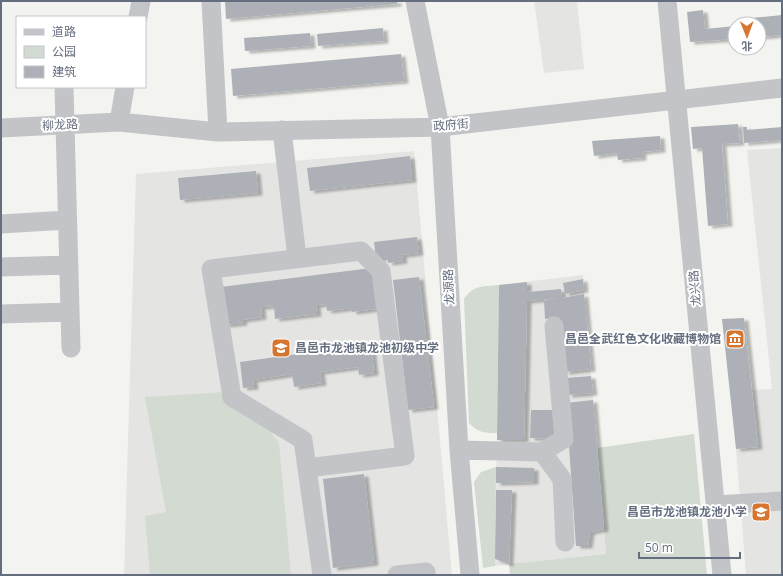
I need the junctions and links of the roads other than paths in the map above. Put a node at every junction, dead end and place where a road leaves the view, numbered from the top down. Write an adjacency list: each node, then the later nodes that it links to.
1 (141, 1): 5 (street)
2 (211, 1): 15 (street)
3 (415, 1): 12 (street, 龙源路)
4 (667, 1): 9 (street, 龙兴路)
5 (138, 16)
6 (64, 88): 11 (street)
7 (125, 88): 10 (street)
8 (782, 88): 9 (street, 政府街)
9 (677, 100): 12 (street, 政府街); 29 (street, 龙兴路)
10 (119, 122): 11 (street, 柳龙路); 15 (street, 政府街)
11 (65, 125): 13 (street, 柳龙路); 16 (street)
12 (440, 127): 14 (street, 政府街); 25 (street, 龙源路)
13 (1, 128)
14 (282, 130): 15 (street, 政府街); 18 (street)
15 (218, 132)
16 (67, 220): 17 (street); 19 (street)
17 (1, 224)
18 (297, 258): 27 (street); 27 (street)
19 (68, 265): 20 (street); 21 (street)
20 (1, 268)
21 (70, 312): 22 (street); 24 (street)
22 (1, 314)
23 (554, 326): 26 (street)
24 (71, 348)
25 (459, 450): 26 (street); 34 (street, 龙源路)
26 (542, 452): 30 (street)
27 (307, 468): 32 (street)
28 (782, 501): 29 (street)
29 (715, 505): 35 (street, 龙兴路)
30 (565, 542)
31 (426, 572): 33 (street)
32 (322, 575)
33 (397, 575)
34 (470, 575)
35 (722, 575)

